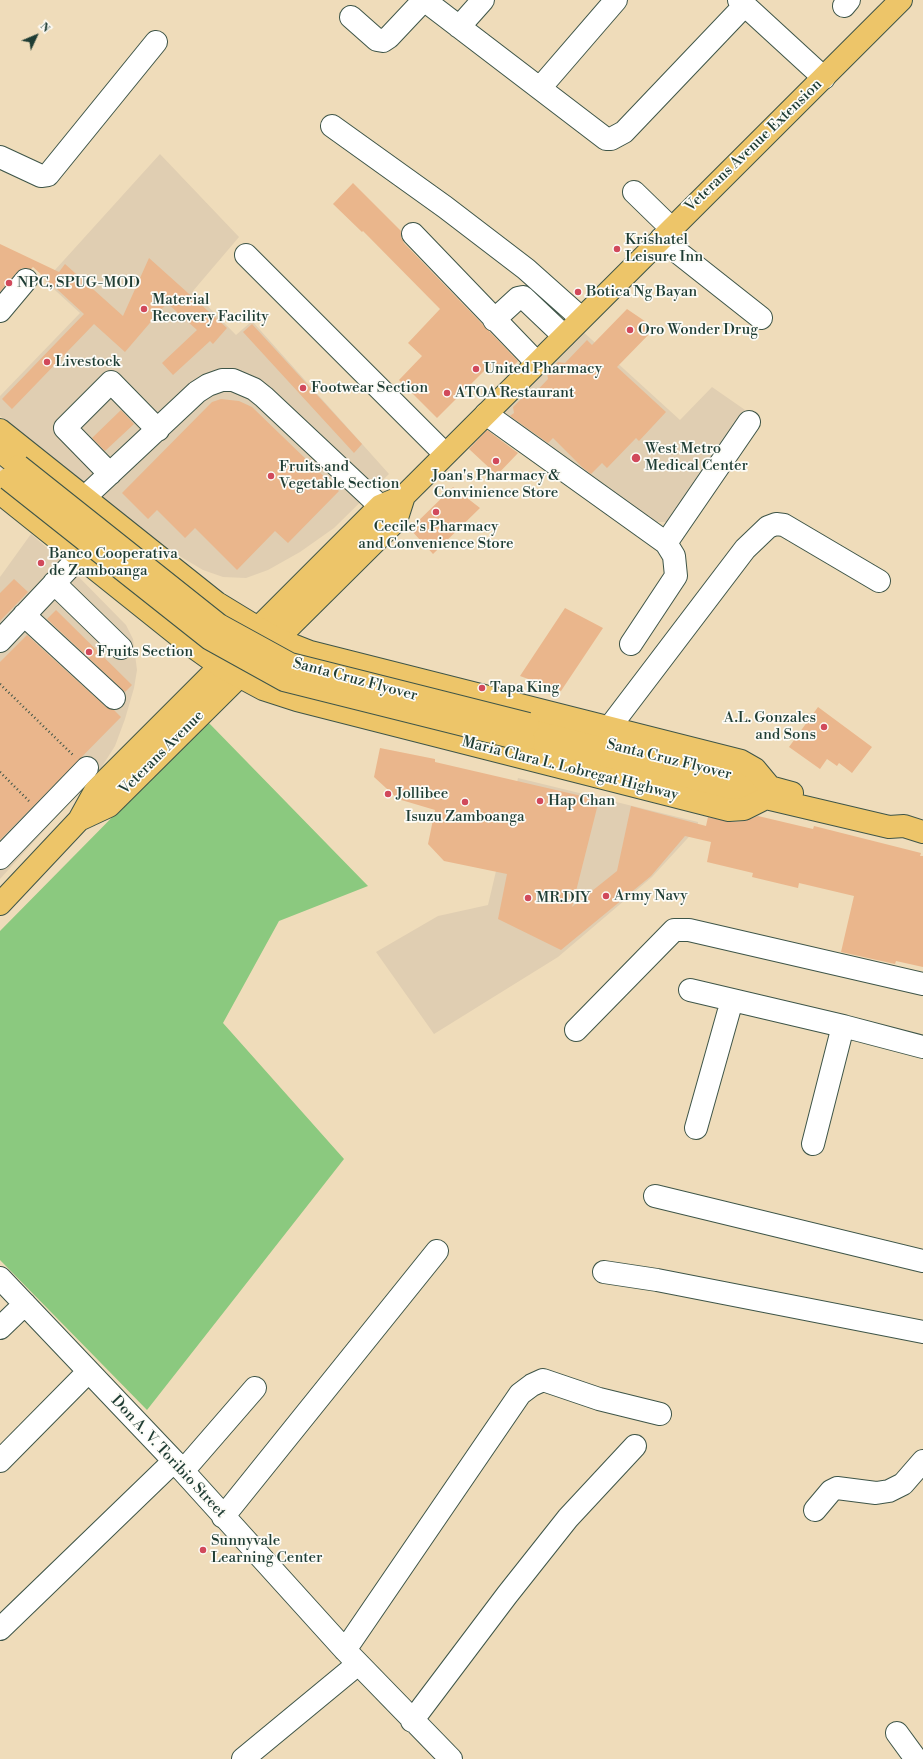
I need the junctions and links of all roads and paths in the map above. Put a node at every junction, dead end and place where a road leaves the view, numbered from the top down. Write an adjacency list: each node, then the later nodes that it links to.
1 (483, 0): 6 (street)
2 (616, 0): 9 (street)
3 (901, 0): 8 (main road, Veterans Avenue Extension)
4 (742, 2): 8 (street); 9 (street)
5 (351, 17): 6 (street)
6 (459, 27): 9 (street)
7 (156, 42): 11 (street)
8 (824, 78): 13 (main road, Veterans Avenue Extension)
9 (540, 88)
10 (332, 126): 18 (street)
11 (0, 157)
12 (634, 192): 13 (street)
13 (666, 233): 18 (main road, Veterans Avenue Extension); 19 (street)
14 (413, 234): 20 (street)
15 (246, 255): 28 (street)
16 (26, 280): 17 (street)
17 (0, 311)
18 (581, 318): 21 (main road, Veterans Avenue Extension)
19 (761, 318)
20 (494, 320): 21 (street); 22 (street)
21 (564, 336): 22 (main road, Veterans Avenue Extension)
22 (537, 363): 23 (main road, Veterans Avenue Extension)
23 (486, 414): 28 (main road, Veterans Avenue Extension); 38 (street)
24 (749, 422): 38 (street)
25 (0, 430): 31 (main road)
26 (158, 430): 29 (street); 29 (street); 34 (street)
27 (0, 451): 30 (main road, Santa Cruz Flyover)
28 (445, 454): 32 (main road, Veterans Avenue Extension)
29 (110, 474): 33 (street)
30 (7, 477): 35 (main road, Maria Clara L. Lobregat Highway); 64 (main road, Santa Cruz Flyover, bridge)
31 (62, 480): 33 (main road); 35 (main road)
32 (404, 496): 34 (main road, Veterans Avenue Extension); 36 (main road, Veterans Avenue Extension)
33 (85, 497): 37 (main road)
34 (380, 506): 36 (street); 46 (main road, Veterans Avenue Extension)
35 (32, 518): 39 (main road, Maria Clara L. Lobregat Highway)
36 (396, 521): 47 (main road, Veterans Avenue Extension)
37 (129, 533): 40 (main road); 43 (main road)
38 (666, 543): 49 (street)
39 (80, 556): 40 (main road, Maria Clara L. Lobregat Highway); 42 (street)
40 (98, 572): 45 (main road, Maria Clara L. Lobregat Highway)
41 (879, 581): 60 (street)
42 (54, 583): 44 (street); 50 (street)
43 (196, 586): 45 (main road); 46 (main road)
44 (24, 615): 48 (street); 56 (street)
45 (165, 625): 52 (main road, Maria Clara L. Lobregat Highway)
46 (258, 628): 47 (main road); 52 (main road, Veterans Avenue)
47 (277, 639): 51 (main road); 53 (main road, Veterans Avenue)
48 (0, 641)
49 (631, 644)
50 (121, 648)
51 (333, 658): 54 (main road); 58 (main road)
52 (220, 666): 53 (main road, Maria Clara L. Lobregat Highway); 66 (main road, Veterans Avenue)
53 (239, 677): 58 (main road, Maria Clara L. Lobregat Highway); 66 (main road, Veterans Avenue)
54 (413, 678): 57 (main road); 59 (main road)
55 (0, 684): 62 (path)
56 (114, 698)
57 (492, 698): 60 (main road); 61 (main road)
58 (321, 706): 59 (main road, Maria Clara L. Lobregat Highway)
59 (401, 726): 61 (main road, Maria Clara L. Lobregat Highway)
60 (609, 728): 64 (main road)
61 (480, 746): 64 (main road, Maria Clara L. Lobregat Highway)
62 (87, 768): 65 (street)
63 (0, 772): 65 (path)
64 (768, 793): 67 (main road)
65 (43, 814): 68 (street)
66 (79, 820): 69 (main road, Veterans Avenue)
67 (915, 830)
68 (0, 858)
69 (0, 904)
70 (923, 984): 74 (street)
71 (690, 990): 72 (street)
72 (732, 1000): 73 (street); 76 (street)
73 (843, 1026): 75 (street); 77 (street)
74 (576, 1030)
75 (923, 1047)
76 (696, 1128)
77 (813, 1144)
78 (655, 1196): 80 (street)
79 (437, 1251): 94 (street)
80 (923, 1261)
81 (604, 1272): 85 (street)
82 (0, 1278): 83 (street, Don A. V. Toribio Street)
83 (25, 1304): 84 (street); 86 (street, Don A. V. Toribio Street)
84 (0, 1328)
85 (923, 1332)
86 (88, 1372): 90 (street); 92 (street, Don A. V. Toribio Street)
87 (256, 1388): 92 (street)
88 (660, 1414): 96 (street)
89 (635, 1446): 97 (street)
90 (0, 1461)
91 (921, 1464): 93 (street)
92 (178, 1466): 94 (street, Don A. V. Toribio Street); 95 (street)
93 (814, 1510)
94 (223, 1517): 96 (street, Don A. V. Toribio Street)
95 (0, 1629)
96 (352, 1657): 97 (street, Don A. V. Toribio Street); 100 (street)
97 (412, 1721): 99 (street, Don A. V. Toribio Street)
98 (897, 1732): 101 (street)
99 (439, 1754)
100 (243, 1759)
101 (916, 1759)

